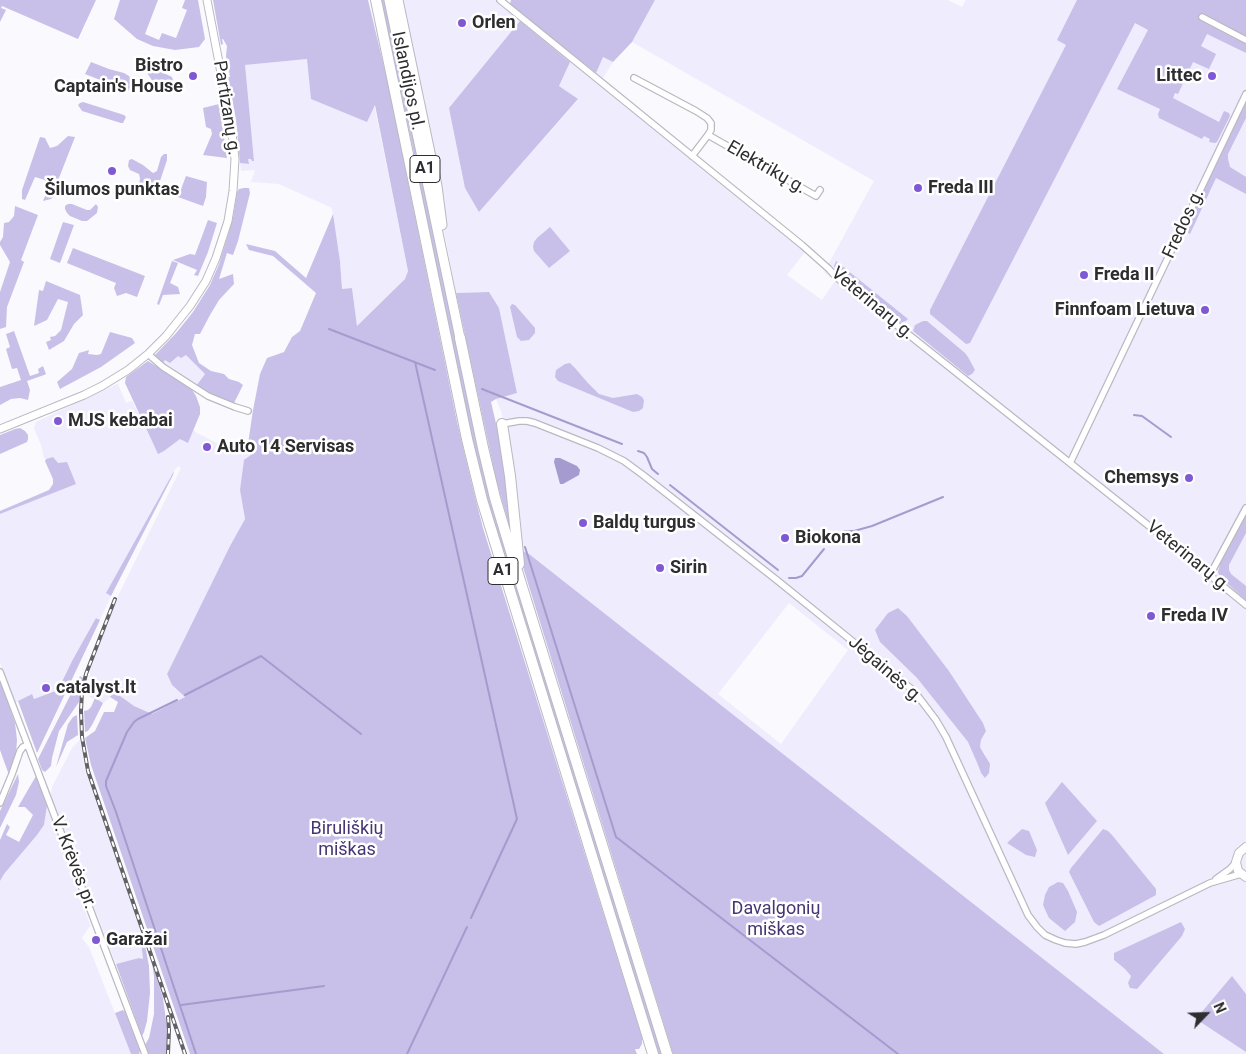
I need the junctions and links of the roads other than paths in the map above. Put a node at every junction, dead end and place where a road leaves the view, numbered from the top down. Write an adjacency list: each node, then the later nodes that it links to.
1 (207, 0): 15 (street, Partizanų g.)
2 (376, 0): 32 (highway, Islandijos pl. / A1)
3 (390, 0): 13 (highway, Islandijos pl. / A1)
4 (398, 0): 13 (highway)
5 (500, 0): 11 (street, Veterinarų g.)
6 (1202, 17): 7 (street)
7 (1246, 40)
8 (634, 78): 10 (street, Elektrikų g.)
9 (1246, 94): 19 (street, Fredos g.)
10 (708, 135): 11 (street, Elektrikų g.); 12 (street, Elektrikų g.)
11 (692, 156): 19 (street, Veterinarų g.)
12 (820, 190)
13 (448, 281): 14 (highway, Islandijos pl. / A1)
14 (460, 338): 22 (highway, A1)
15 (148, 354): 16 (street); 18 (street, Partizanų g.)
16 (248, 411)
17 (502, 424): 22 (highway); 30 (street, Jėgainės g.)
18 (0, 429)
19 (1070, 463): 21 (street, Veterinarų g.)
20 (1246, 508): 21 (street)
21 (1210, 575): 23 (street, Veterinarų g.)
22 (522, 587): 33 (highway, A1)
23 (1246, 605)
24 (0, 672): 25 (street, V. Krėvės pr.)
25 (28, 745): 26 (street); 31 (street, V. Krėvės pr.)
26 (0, 802)
27 (1246, 847): 28 (main road)
28 (1236, 862): 29 (main road); 30 (street, Jėgainės g.)
29 (1244, 876): 30 (street, Jėgainės g.)
30 (1210, 883)
31 (146, 1054)
32 (653, 1054)
33 (666, 1054)

